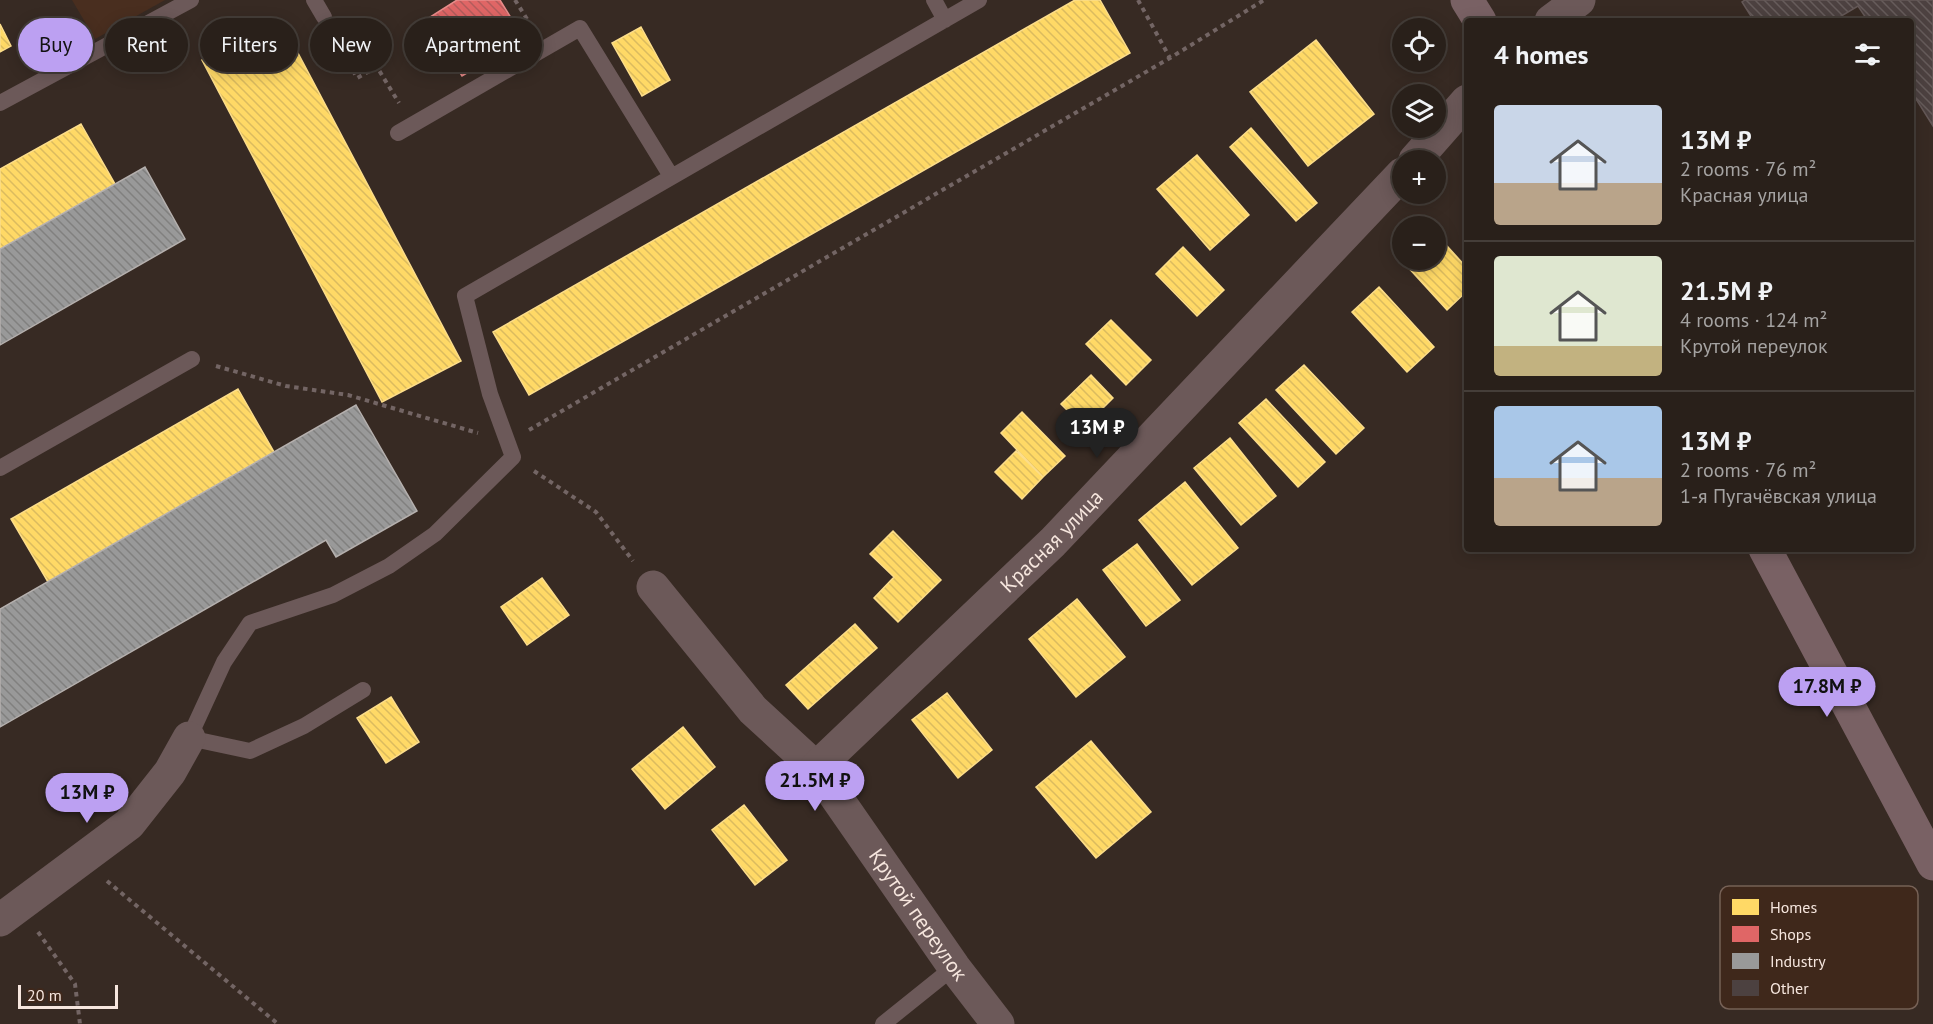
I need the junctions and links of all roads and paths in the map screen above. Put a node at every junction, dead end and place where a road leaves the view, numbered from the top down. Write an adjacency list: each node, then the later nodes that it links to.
1 (191, 0): 16 (lane)
2 (314, 0): 11 (lane)
3 (514, 0): 10 (path)
4 (934, 0): 14 (lane)
5 (980, 0): 14 (lane)
6 (1138, 0): 15 (path)
7 (1264, 0): 15 (path)
8 (1467, 0): 12 (main road)
9 (1579, 0): 13 (street)
10 (518, 5)
11 (324, 17): 18 (path)
12 (1478, 18)
13 (1555, 18)
14 (945, 20): 20 (lane)
15 (1170, 58): 23 (path)
16 (0, 103)
17 (1464, 104): 19 (street)
18 (405, 129): 20 (lane)
19 (1424, 150)
20 (671, 176): 23 (lane)
21 (1392, 185): 29 (street, Красная улица)
22 (192, 359): 23 (path); 24 (lane)
23 (510, 449): 26 (path); 28 (lane)
24 (0, 468)
25 (1767, 552): 31 (main road)
26 (654, 587): 29 (street, Крутой переулок)
27 (363, 690): 28 (lane)
28 (189, 738): 30 (street)
29 (816, 768): 33 (street, Крутой переулок)
30 (82, 860): 32 (street); 36 (path)
31 (1933, 864)
32 (9, 912): 35 (path)
33 (954, 967): 34 (street, Крутой переулок); 37 (lane)
34 (998, 1023)
35 (80, 1024)
36 (278, 1024)
37 (883, 1024)

